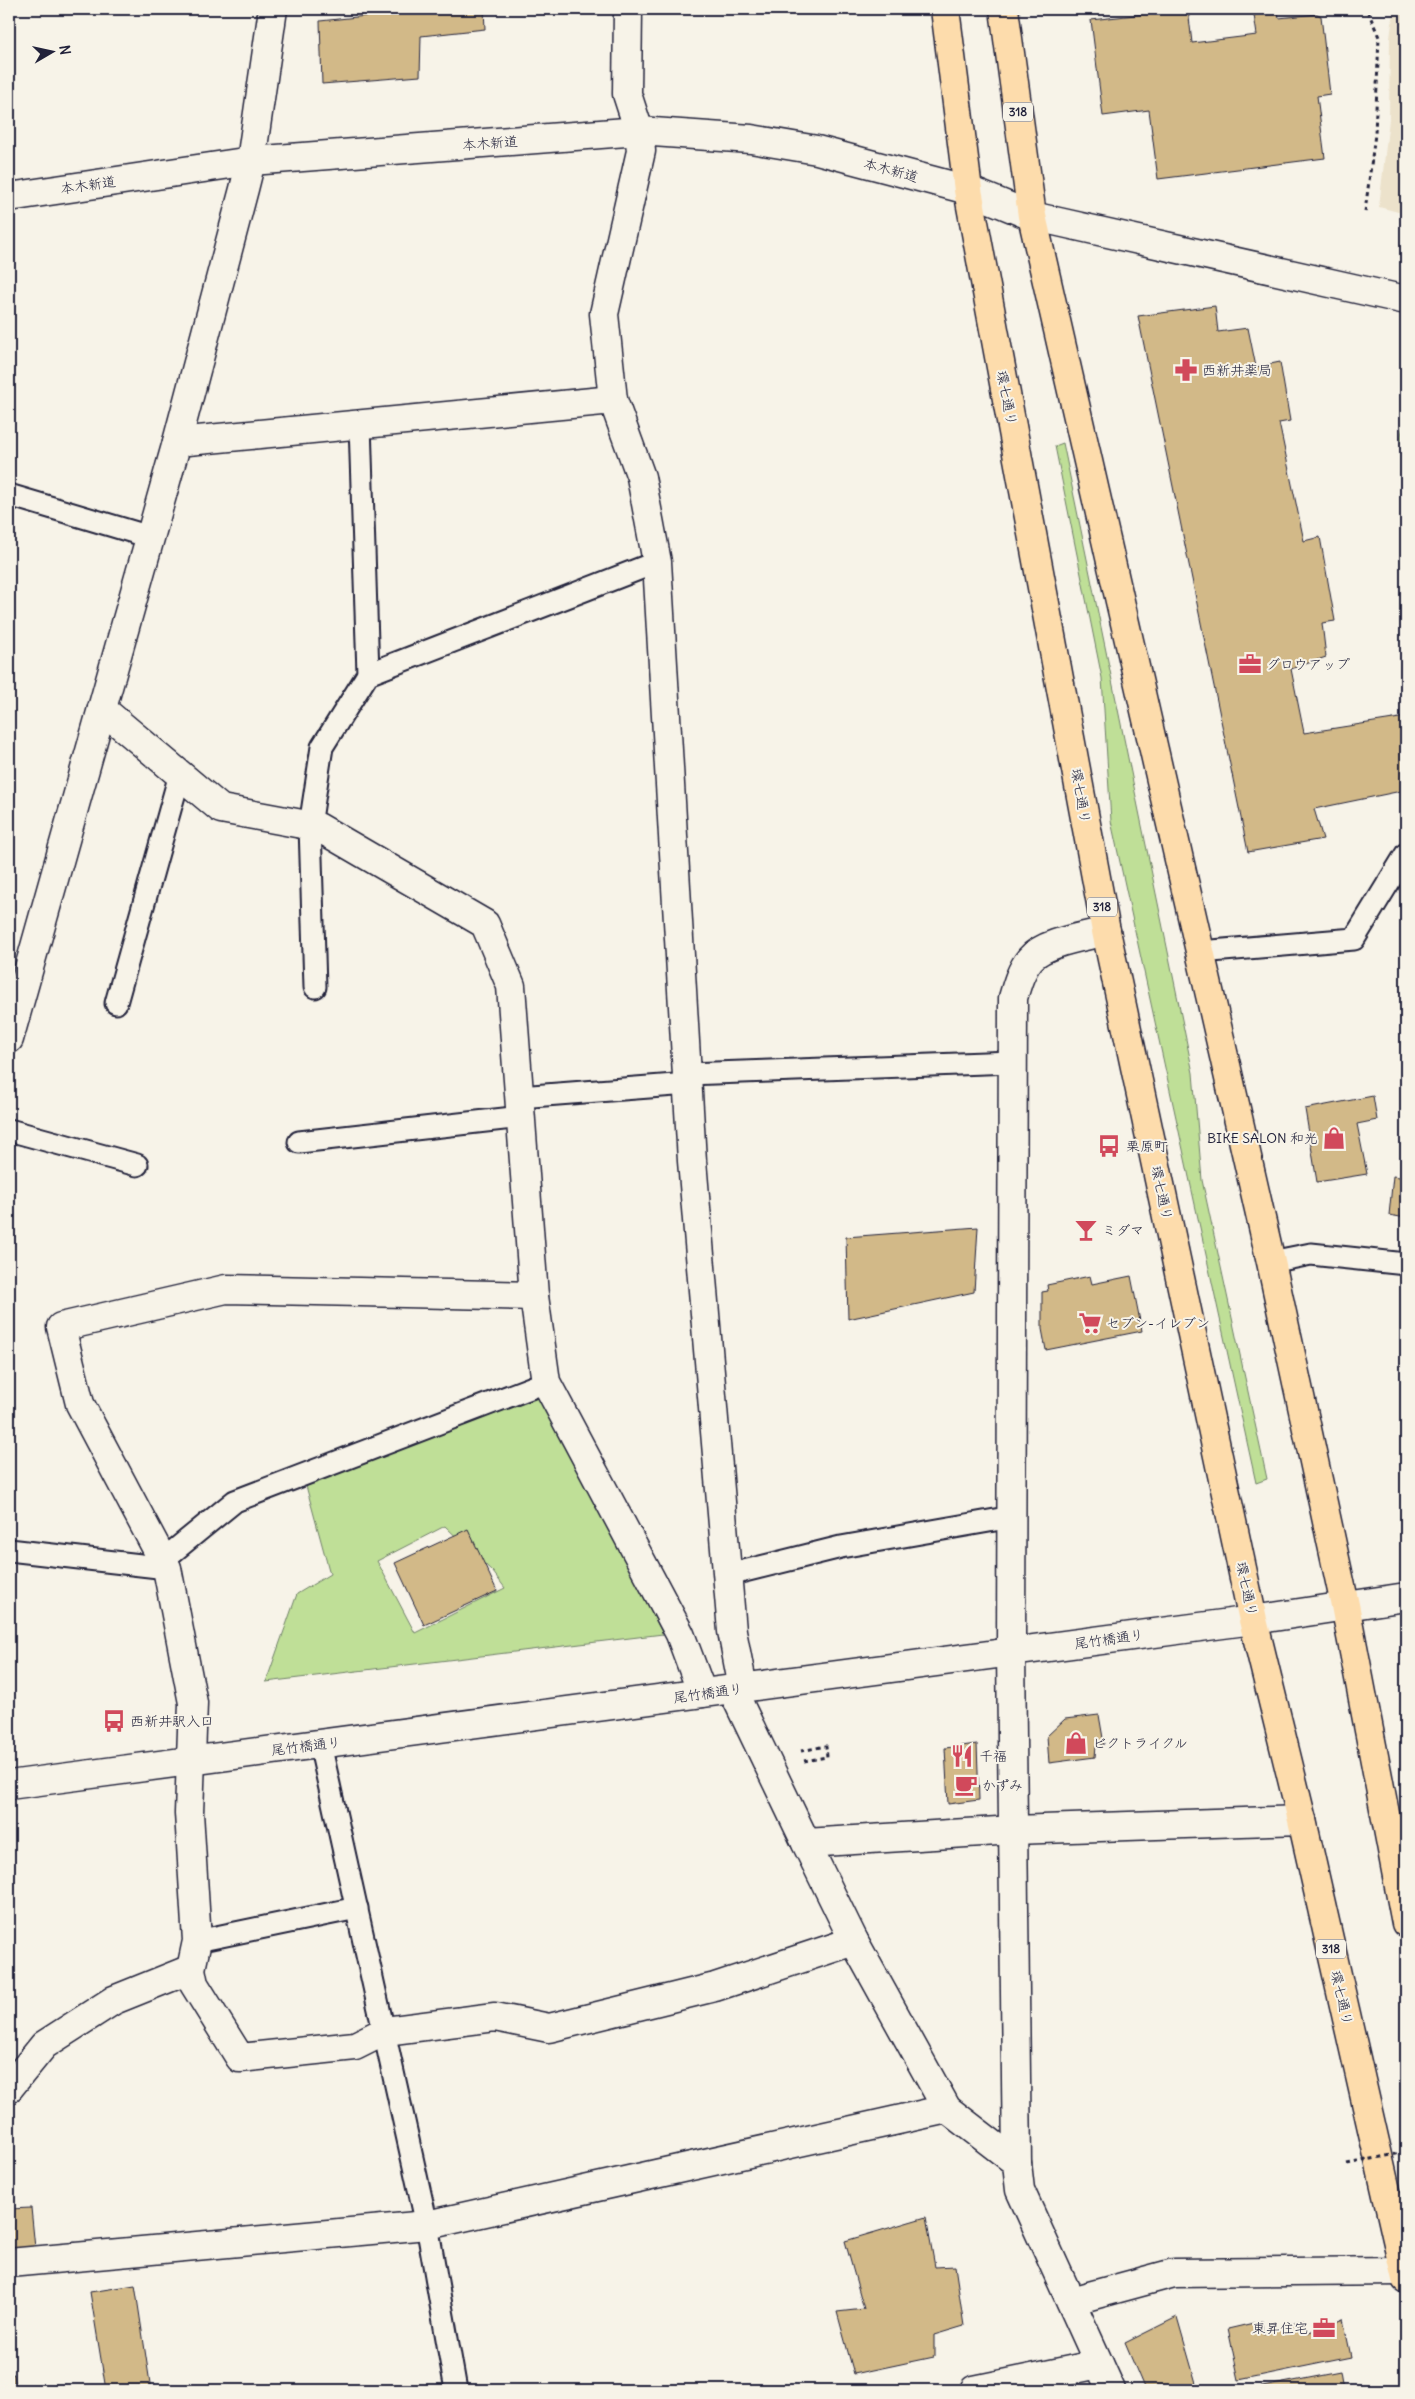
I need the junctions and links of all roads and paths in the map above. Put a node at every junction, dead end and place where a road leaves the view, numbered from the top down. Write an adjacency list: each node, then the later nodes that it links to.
1 (274, 9): 7 (street)
2 (628, 9): 6 (street)
3 (946, 9): 8 (main road, 環七通り / 318)
4 (1004, 9): 11 (main road, 318)
5 (1367, 9): 10 (path)
6 (639, 131): 7 (street, 本木新道); 8 (street, 本木新道); 13 (street)
7 (251, 161): 9 (street, 本木新道); 15 (street)
8 (968, 190): 11 (street, 本木新道); 24 (main road, 環七通り / 318)
9 (9, 197)
10 (1365, 212)
11 (1032, 216): 12 (street, 本木新道); 25 (main road, 318)
12 (1406, 300)
13 (613, 400): 14 (street); 18 (street)
14 (360, 424): 15 (street); 19 (lane)
15 (177, 442): 17 (street)
16 (9, 495): 17 (lane)
17 (150, 537): 20 (street)
18 (657, 562): 19 (lane); 31 (street)
19 (368, 674): 22 (lane)
20 (102, 709): 21 (street); 27 (street)
21 (180, 774): 22 (street); 28 (lane)
22 (310, 826): 26 (lane); 32 (street)
23 (1406, 854): 25 (lane)
24 (1106, 931): 30 (street); 46 (main road, 環七通り / 318)
25 (1200, 952): 36 (main road, 318)
26 (315, 987)
27 (15, 993): 29 (street)
28 (116, 1003)
29 (9, 1039)
30 (1012, 1062): 31 (lane); 40 (street)
31 (688, 1079): 32 (lane); 43 (street)
32 (520, 1107): 34 (lane); 38 (street)
33 (9, 1130): 35 (lane)
34 (299, 1142)
35 (137, 1165)
36 (1271, 1262): 37 (lane); 45 (main road, 318)
37 (1406, 1264)
38 (534, 1296): 39 (street); 42 (street)
39 (546, 1382): 42 (lane); 49 (street)
40 (1012, 1517): 43 (lane); 47 (street)
41 (9, 1550): 42 (lane)
42 (166, 1563): 51 (street)
43 (728, 1575): 48 (street)
44 (1406, 1597): 45 (street, 尾竹橋通り)
45 (1345, 1605): 46 (street, 尾竹橋通り); 57 (main road, 318)
46 (1253, 1620): 47 (street, 尾竹橋通り); 53 (main road, 環七通り / 318)
47 (1011, 1652): 48 (street, 尾竹橋通り); 54 (street)
48 (738, 1688): 49 (street, 尾竹橋通り); 55 (street)
49 (702, 1693): 50 (street, 尾竹橋通り)
50 (320, 1744): 51 (street, 尾竹橋通り); 56 (lane)
51 (192, 1760): 52 (street, 尾竹橋通り); 59 (street)
52 (9, 1785)
53 (1302, 1820): 54 (street); 69 (main road, 環七通り / 318)
54 (1014, 1830): 55 (street); 65 (street)
55 (806, 1843): 58 (street)
56 (357, 1908): 59 (lane); 61 (lane)
57 (1406, 1923)
58 (854, 1940): 61 (street); 63 (street)
59 (197, 1942): 60 (street)
60 (191, 1969): 61 (street); 62 (street)
61 (385, 2032): 67 (lane)
62 (9, 2088)
63 (948, 2109): 65 (street); 67 (street)
64 (1406, 2152): 66 (path, bridge)
65 (1017, 2162): 70 (street)
66 (1347, 2164)
67 (427, 2225): 68 (street); 72 (lane)
68 (9, 2263)
69 (1405, 2275): 70 (street)
70 (1071, 2301): 71 (street)
71 (1099, 2364): 73 (street); 74 (street)
72 (456, 2390)
73 (974, 2390)
74 (1111, 2390)

